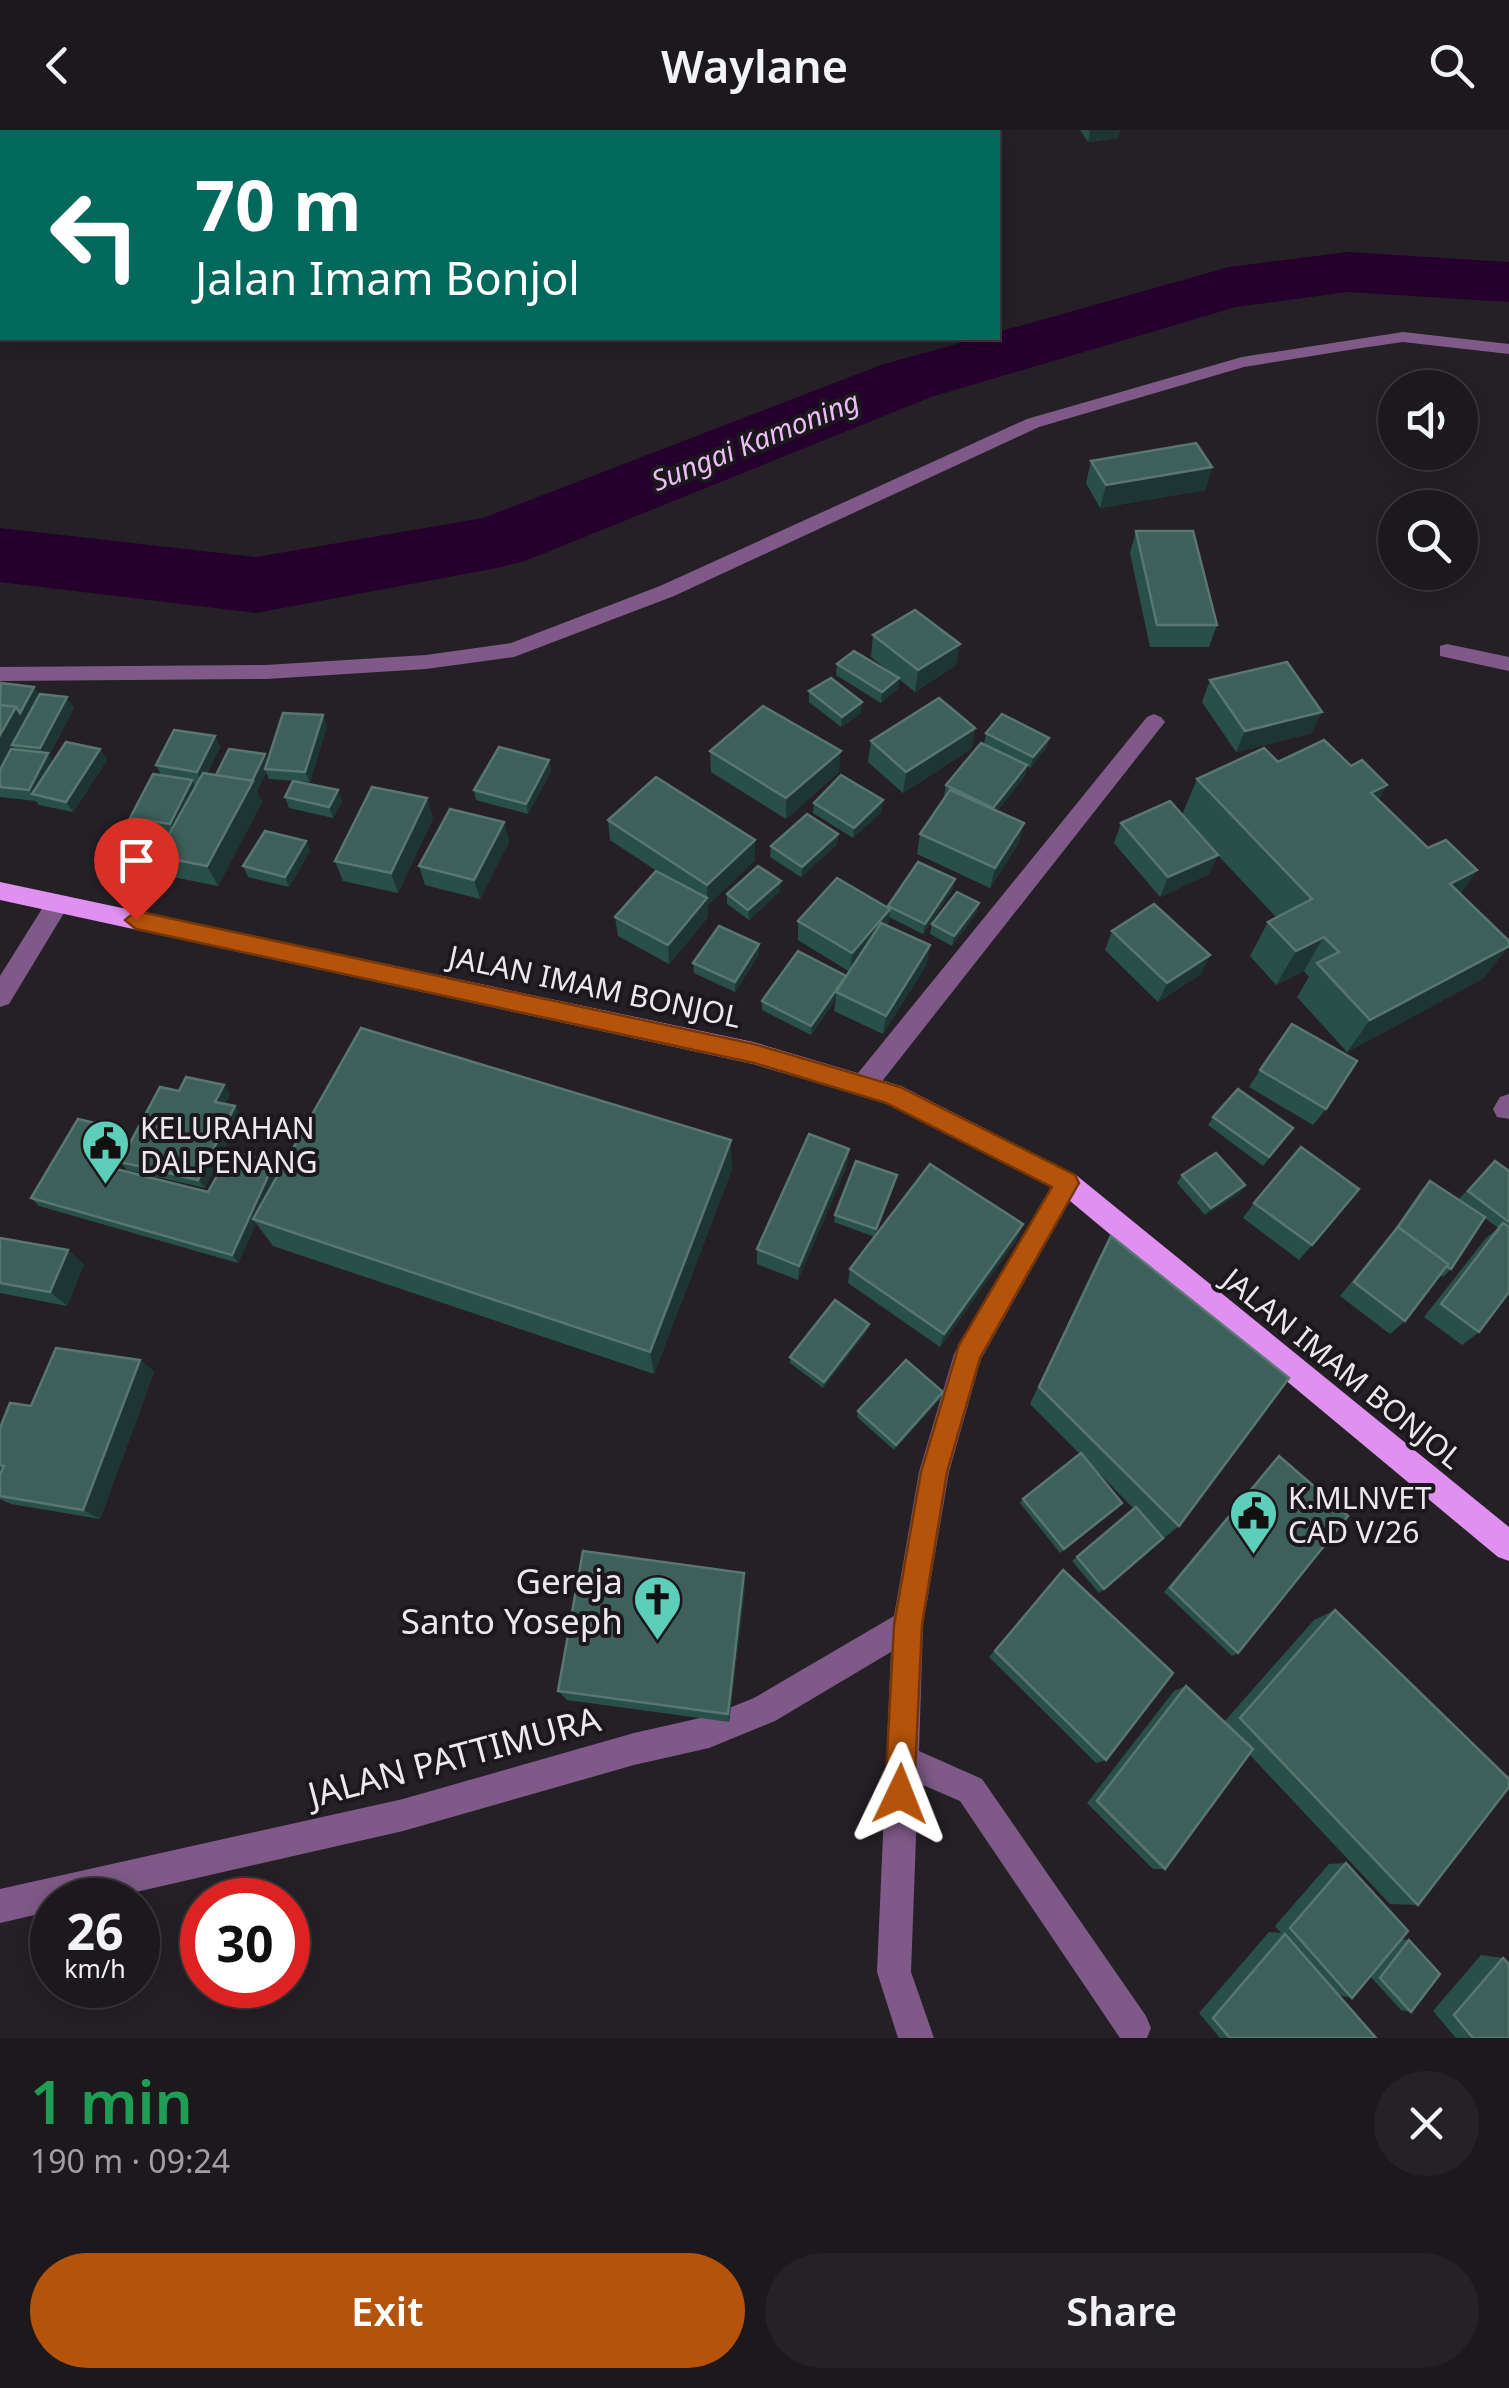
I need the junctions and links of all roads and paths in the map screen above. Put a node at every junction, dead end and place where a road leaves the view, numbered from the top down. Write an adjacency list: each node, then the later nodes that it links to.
1 (1509, 350): 4 (street)
2 (1447, 651): 3 (street)
3 (1509, 664)
4 (0, 674)
5 (1154, 722): 9 (street)
6 (0, 892): 7 (main road, JALAN IMAM BONJOL)
7 (58, 903): 8 (street); 9 (main road, JALAN IMAM BONJOL)
8 (0, 997)
9 (863, 1086): 10 (main road, JALAN IMAM BONJOL)
10 (1067, 1183): 11 (main road, JALAN IMAM BONJOL); 12 (street)
11 (1509, 1546)
12 (908, 1625): 13 (street); 14 (street, JALAN PATTIMURA)
13 (900, 1759): 15 (street); 16 (street)
14 (0, 1906)
15 (1134, 2028)
16 (916, 2038)

